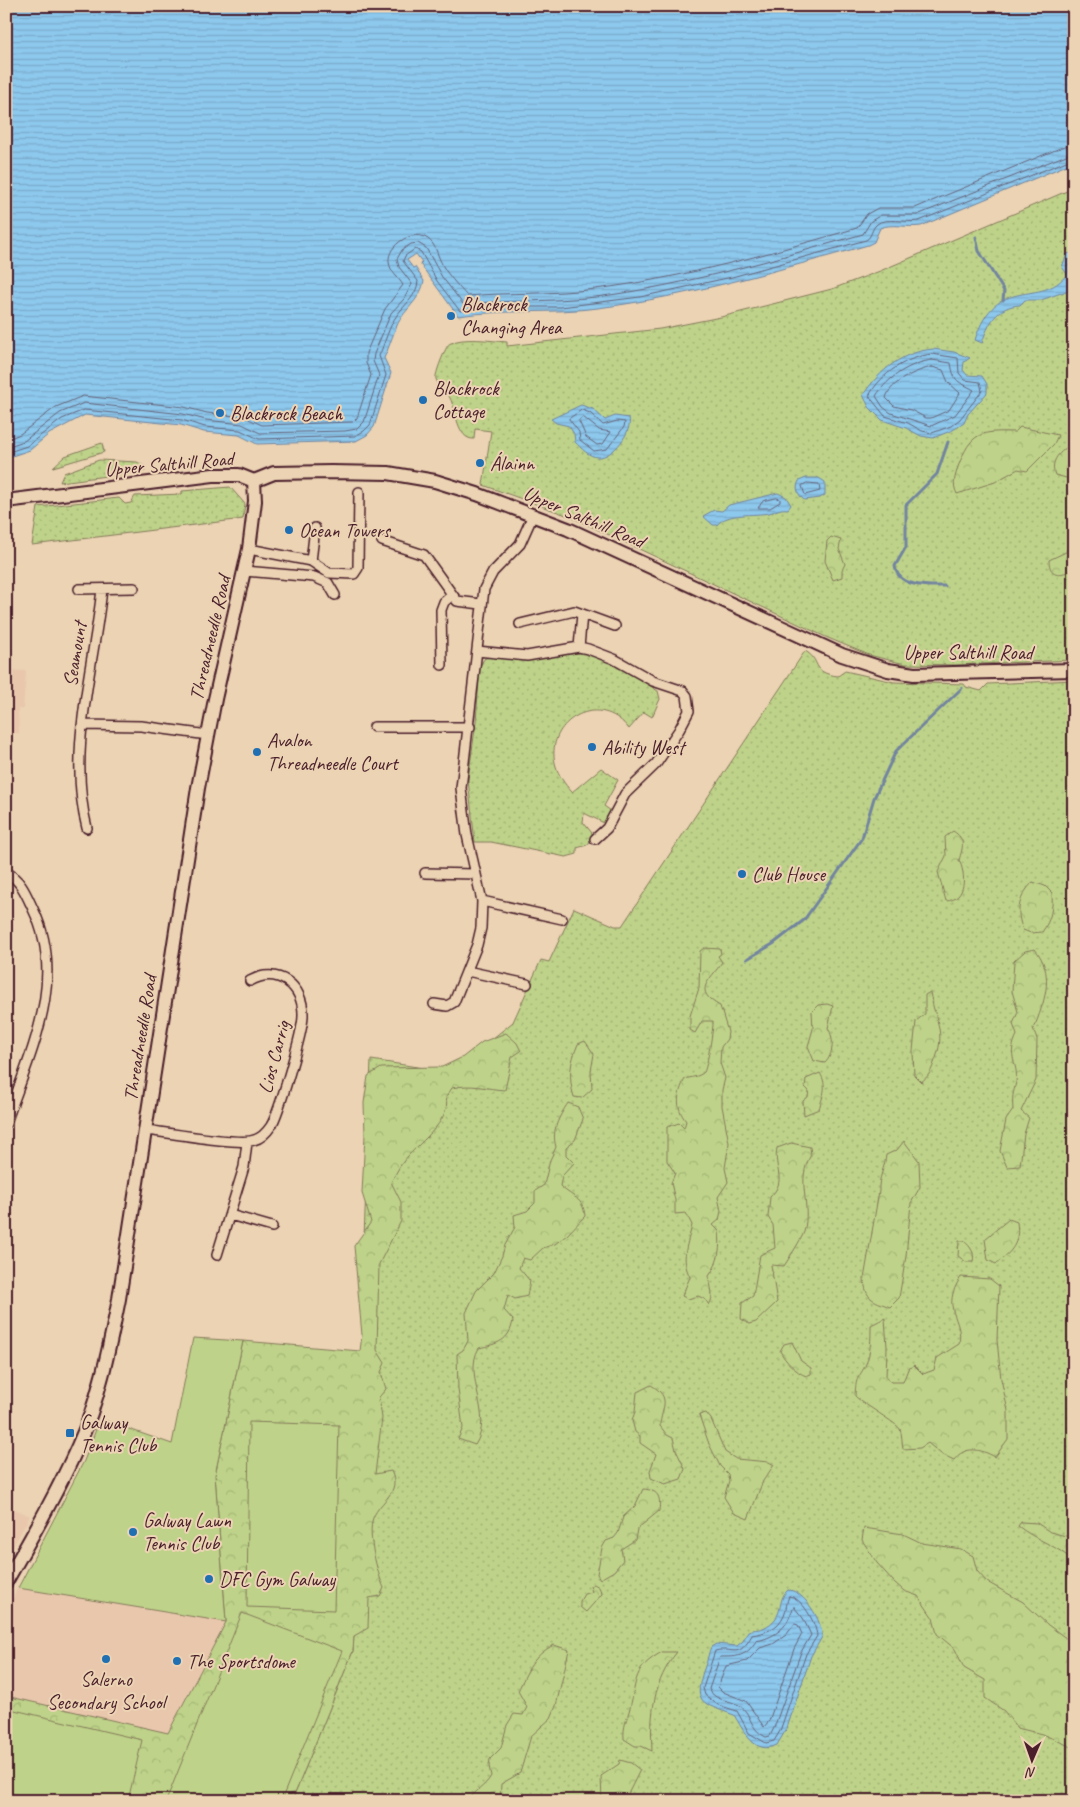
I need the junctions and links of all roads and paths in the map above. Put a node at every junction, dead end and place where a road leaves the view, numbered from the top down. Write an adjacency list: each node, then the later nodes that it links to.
1 (254, 481): 3 (main road, Upper Salthill Road); 4 (main road, Upper Salthill Road); 7 (main road, Threadneedle Road)
2 (360, 492): 8 (street)
3 (6, 501)
4 (532, 515): 15 (street); 22 (main road, Upper Salthill Road)
5 (315, 528): 8 (street)
6 (382, 541): 14 (street)
7 (249, 549): 8 (street); 9 (main road, Threadneedle Road)
8 (311, 561)
9 (244, 571): 13 (street); 26 (main road, Threadneedle Road)
10 (134, 588): 12 (street)
11 (79, 589): 12 (street)
12 (102, 589): 23 (street, Seamount)
13 (335, 595)
14 (452, 596): 15 (street); 21 (street)
15 (481, 604): 20 (street)
16 (582, 614): 17 (street); 18 (street); 19 (street)
17 (520, 624)
18 (615, 626)
19 (579, 648): 20 (street); 28 (street)
20 (477, 652): 25 (street)
21 (442, 665)
22 (1074, 670)
23 (82, 725): 26 (street); 27 (street, Seamount)
24 (374, 727): 25 (street)
25 (470, 727): 31 (street)
26 (208, 735): 39 (main road, Threadneedle Road)
27 (87, 828)
28 (595, 839)
29 (6, 872): 38 (street)
30 (425, 873): 31 (street)
31 (476, 874): 32 (street)
32 (482, 901): 33 (street); 34 (street)
33 (562, 919)
34 (467, 971): 36 (street); 37 (street)
35 (250, 982): 40 (street, Lios Carrig)
36 (527, 984)
37 (434, 1004)
38 (6, 1123)
39 (144, 1130): 40 (street); 44 (main road, Threadneedle Road)
40 (247, 1142): 41 (street)
41 (230, 1215): 42 (street); 43 (street)
42 (272, 1227)
43 (218, 1255)
44 (6, 1582)

